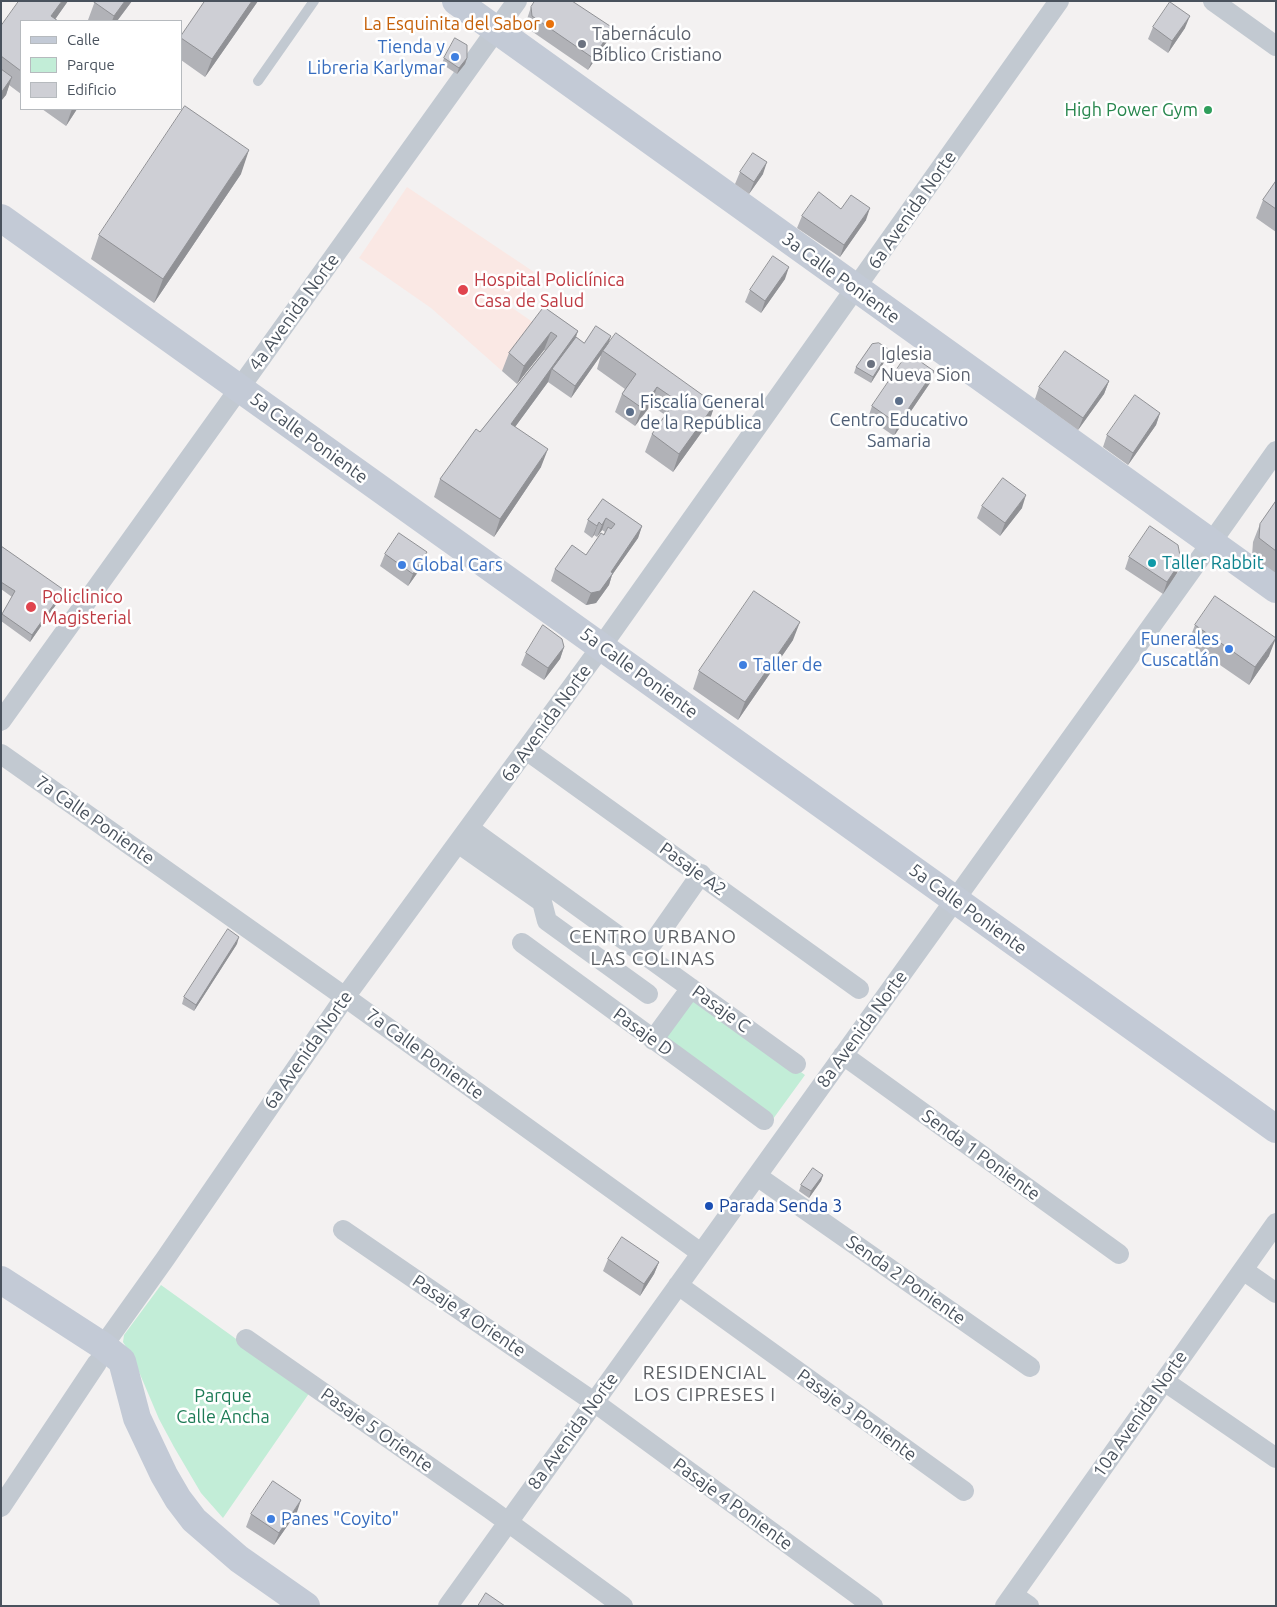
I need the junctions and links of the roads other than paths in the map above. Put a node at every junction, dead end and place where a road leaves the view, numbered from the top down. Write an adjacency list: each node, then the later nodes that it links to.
1 (314, 1): 8 (lane)
2 (456, 1): 6 (main road, 3a Calle Poniente)
3 (517, 1): 6 (street, 4a Avenida Norte)
4 (1059, 1): 10 (street, 6a Avenida Norte)
5 (1212, 1): 7 (street)
6 (496, 30): 10 (main road, 3a Calle Poniente); 11 (street, 4a Avenida Norte)
7 (1276, 46)
8 (258, 81)
9 (1, 218): 11 (main road, 5a Calle Poniente)
10 (856, 289): 13 (main road, 3a Calle Poniente); 15 (street, 6a Avenida Norte)
11 (240, 388): 15 (main road, 5a Calle Poniente); 16 (street, 4a Avenida Norte)
12 (1276, 451): 13 (street, 8a Avenida Norte)
13 (1211, 543): 14 (main road, 3a Calle Poniente); 21 (street, 8a Avenida Norte)
14 (1276, 589)
15 (601, 646): 17 (street, 6a Avenida Norte); 21 (main road, 5a Calle Poniente)
16 (1, 721)
17 (526, 750): 19 (street, 6a Avenida Norte); 20 (street, Pasaje A2)
18 (1, 754): 27 (street, 7a Calle Poniente)
19 (463, 836): 23 (street, Pasaje C); 26 (street); 27 (street, 6a Avenida Norte)
20 (701, 874): 23 (street); 25 (street, Pasaje A2)
21 (955, 899): 29 (street, 8a Avenida Norte); 32 (main road, 5a Calle Poniente)
22 (522, 943): 28 (street, Pasaje D)
23 (645, 954): 24 (street, Pasaje C)
24 (690, 988): 28 (street); 30 (street, Pasaje C)
25 (860, 989)
26 (648, 994)
27 (345, 997): 36 (street, 7a Calle Poniente); 43 (street, 6a Avenida Norte)
28 (654, 1040): 31 (street, Pasaje D)
29 (843, 1055): 33 (street, 8a Avenida Norte); 37 (street, Senda 1 Poniente)
30 (796, 1064)
31 (764, 1120)
32 (1276, 1129)
33 (757, 1176): 36 (street, 8a Avenida Norte); 44 (street, Senda 2 Poniente)
34 (1276, 1223): 38 (street, 10a Avenida Norte)
35 (343, 1230): 46 (street, Pasaje 4 Oriente)
36 (701, 1253): 40 (street, 8a Avenida Norte)
37 (1119, 1254)
38 (1242, 1270): 41 (street); 45 (street, 10a Avenida Norte)
39 (1, 1280): 43 (main road)
40 (678, 1285): 46 (street, 8a Avenida Norte); 48 (street, Pasaje 3 Poniente)
41 (1276, 1293)
42 (246, 1339): 50 (street, Pasaje 5 Oriente)
43 (100, 1355): 49 (street, 6a Avenida Norte); 52 (main road)
44 (1030, 1367)
45 (1164, 1381): 47 (street); 51 (street, 10a Avenida Norte)
46 (594, 1402): 50 (street, 8a Avenida Norte); 55 (street, Pasaje 4 Poniente)
47 (1276, 1458)
48 (964, 1491)
49 (1, 1507)
50 (508, 1522): 53 (street, 8a Avenida Norte); 54 (street, Pasaje 5 Oriente)
51 (1009, 1600): 56 (street)
52 (306, 1606)
53 (448, 1606)
54 (623, 1606)
55 (873, 1606)
56 (1029, 1606)

